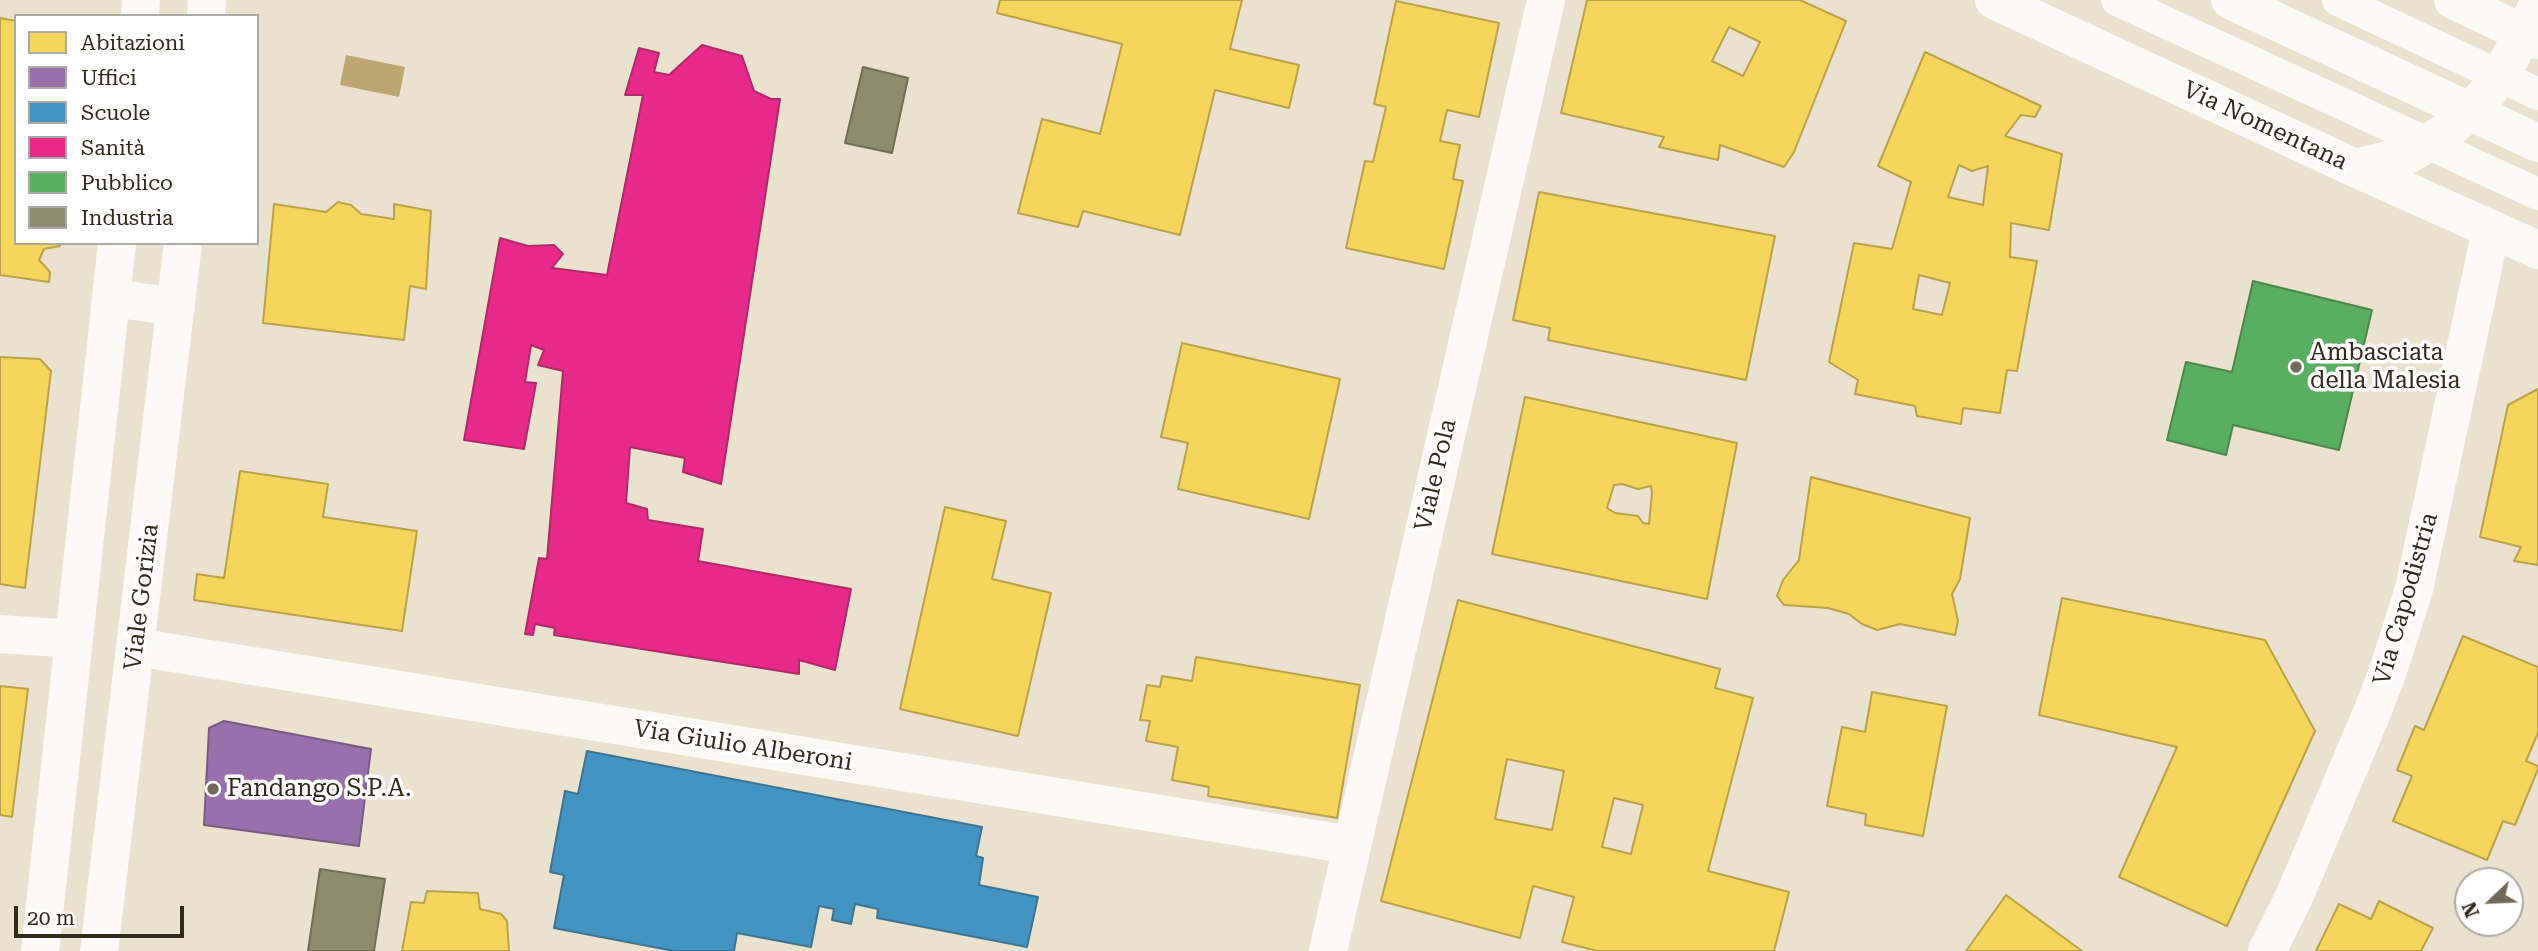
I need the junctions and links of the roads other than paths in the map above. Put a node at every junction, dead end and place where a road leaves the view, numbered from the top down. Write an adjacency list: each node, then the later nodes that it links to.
1 (1546, 0): 24 (street, Viale Pola)
2 (1994, 0): 13 (street, Via Nomentana)
3 (2117, 0): 12 (lane)
4 (2230, 0): 10 (street)
5 (2338, 0): 8 (lane)
6 (2453, 0): 7 (street)
7 (2534, 26): 8 (street)
8 (2499, 75): 9 (lane); 10 (street)
9 (2538, 94)
10 (2469, 112): 11 (street); 12 (street)
11 (2538, 143)
12 (2428, 144): 13 (street); 14 (lane)
13 (2355, 168): 15 (street, Via Nomentana)
14 (2538, 194)
15 (2491, 230): 18 (street, Via Nomentana); 28 (street, Via Capodistria)
16 (117, 245): 19 (street)
17 (183, 245): 20 (street, Viale Gorizia)
18 (2538, 250)
19 (112, 298): 20 (street); 22 (street)
20 (176, 307): 23 (street, Viale Gorizia)
21 (0, 634): 22 (street)
22 (74, 639): 25 (street)
23 (136, 647): 24 (street, Via Giulio Alberoni); 26 (street, Viale Gorizia)
24 (1351, 845): 27 (street, Viale Pola)
25 (40, 951)
26 (99, 951)
27 (1328, 951)
28 (2267, 951)

